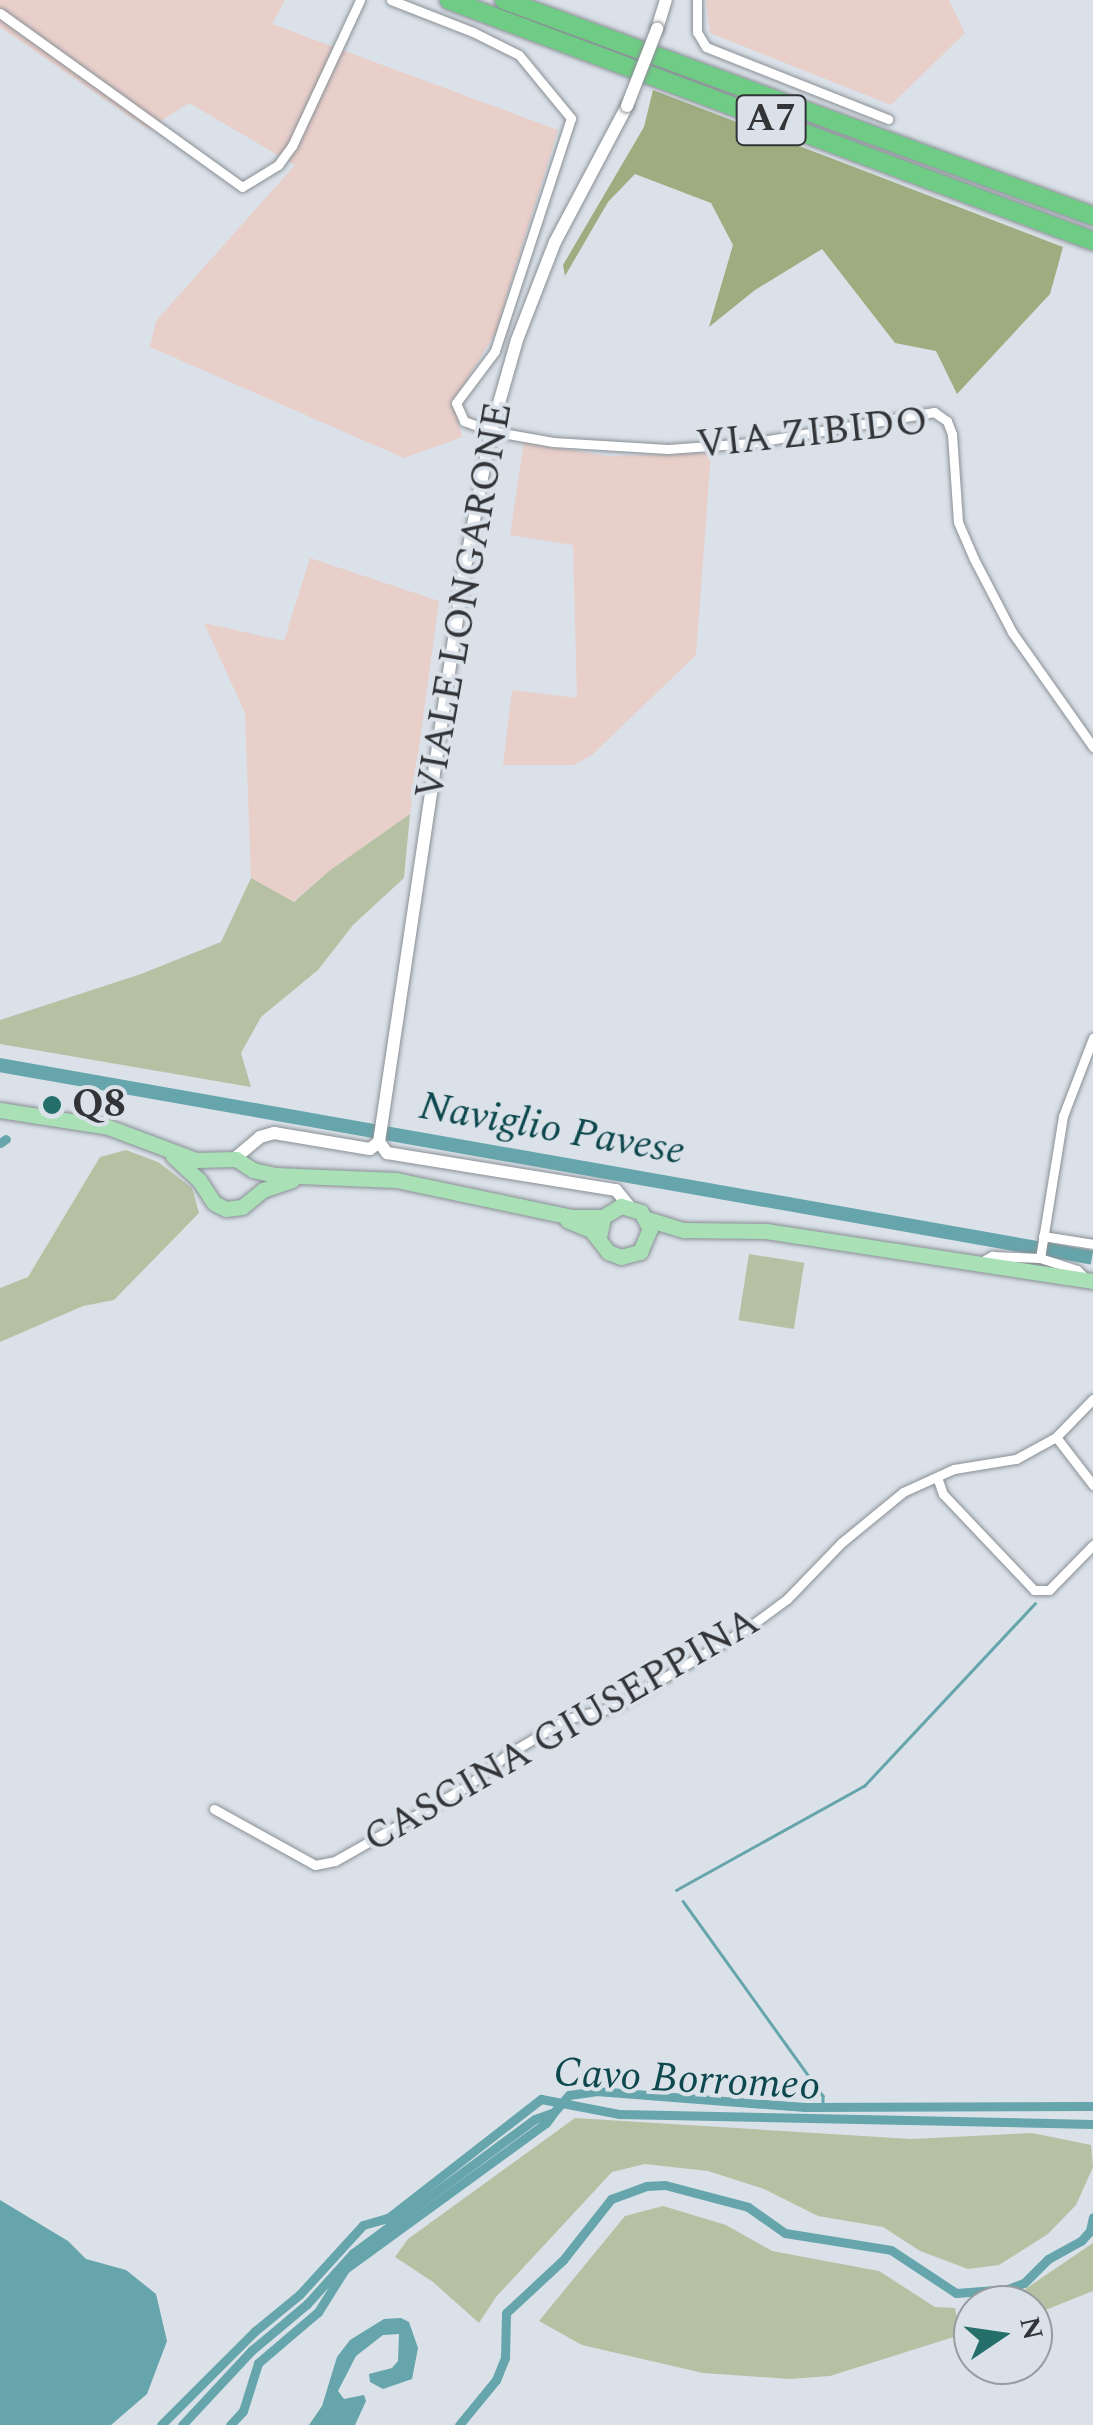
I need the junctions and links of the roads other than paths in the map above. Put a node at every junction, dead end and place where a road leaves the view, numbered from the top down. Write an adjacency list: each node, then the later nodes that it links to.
1 (360, 0): 7 (street)
2 (391, 0): 11 (street)
3 (449, 0): 10 (highway, A7)
4 (504, 0): 9 (highway, A7)
5 (666, 0): 11 (main road, VIALE LONGARONE, bridge)
6 (696, 0): 8 (street)
7 (0, 13)
8 (888, 119)
9 (1093, 216)
10 (1093, 240)
11 (491, 431): 12 (street, VIA ZIBIDO); 15 (main road, VIALE LONGARONE)
12 (1093, 747)
13 (1093, 1038): 27 (street)
14 (0, 1110): 16 (main road)
15 (379, 1142): 17 (main road); 22 (main road)
16 (162, 1147): 17 (main road); 20 (main road)
17 (228, 1160): 18 (main road); 20 (main road)
18 (250, 1167): 19 (main road); 21 (main road)
19 (309, 1176): 21 (main road); 23 (main road)
20 (209, 1198): 21 (main road)
21 (250, 1200)
22 (629, 1206): 24 (main road); 25 (main road)
23 (550, 1213): 24 (main road); 28 (main road)
24 (602, 1217): 28 (main road)
25 (647, 1219): 26 (main road); 29 (main road)
26 (684, 1230): 29 (main road); 32 (main road)
27 (1043, 1236): 30 (street); 31 (street)
28 (598, 1237): 29 (main road)
29 (648, 1242)
30 (1093, 1244)
31 (1040, 1258): 32 (street); 33 (street)
32 (979, 1263): 33 (main road)
33 (1090, 1281)
34 (1093, 1399): 35 (street)
35 (1056, 1438): 36 (street, CASCINA GIUSEPPINA); 37 (street)
36 (938, 1477): 38 (street); 39 (street, CASCINA GIUSEPPINA)
37 (1093, 1485)
38 (1093, 1545)
39 (214, 1810)

